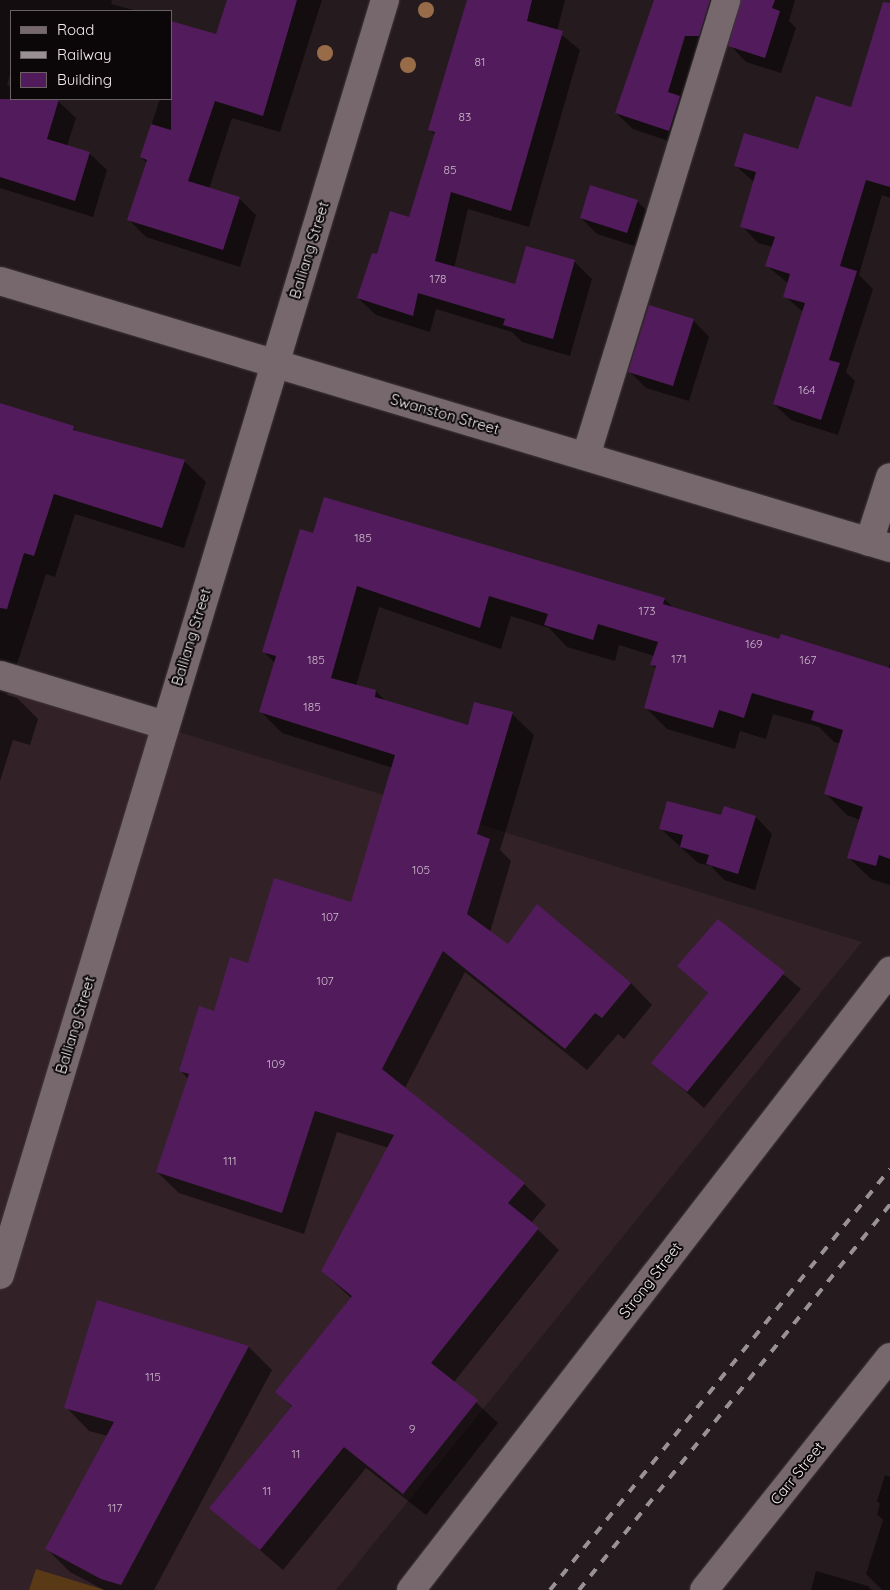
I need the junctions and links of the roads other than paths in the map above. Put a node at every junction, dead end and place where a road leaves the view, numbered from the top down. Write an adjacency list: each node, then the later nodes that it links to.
1 (385, 0): 4 (street, Balliang Street)
2 (726, 0): 5 (street)
3 (0, 281): 4 (street, Swanston Street)
4 (274, 364): 5 (street, Swanston Street); 9 (street, Balliang Street)
5 (586, 456): 7 (street, Swanston Street)
6 (890, 476): 7 (street)
7 (880, 545)
8 (0, 675): 9 (street)
9 (165, 725): 11 (street, Balliang Street)
10 (890, 971): 13 (street, Strong Street)
11 (0, 1275)
12 (890, 1357): 14 (street, Carr Street)
13 (411, 1590)
14 (704, 1590)

